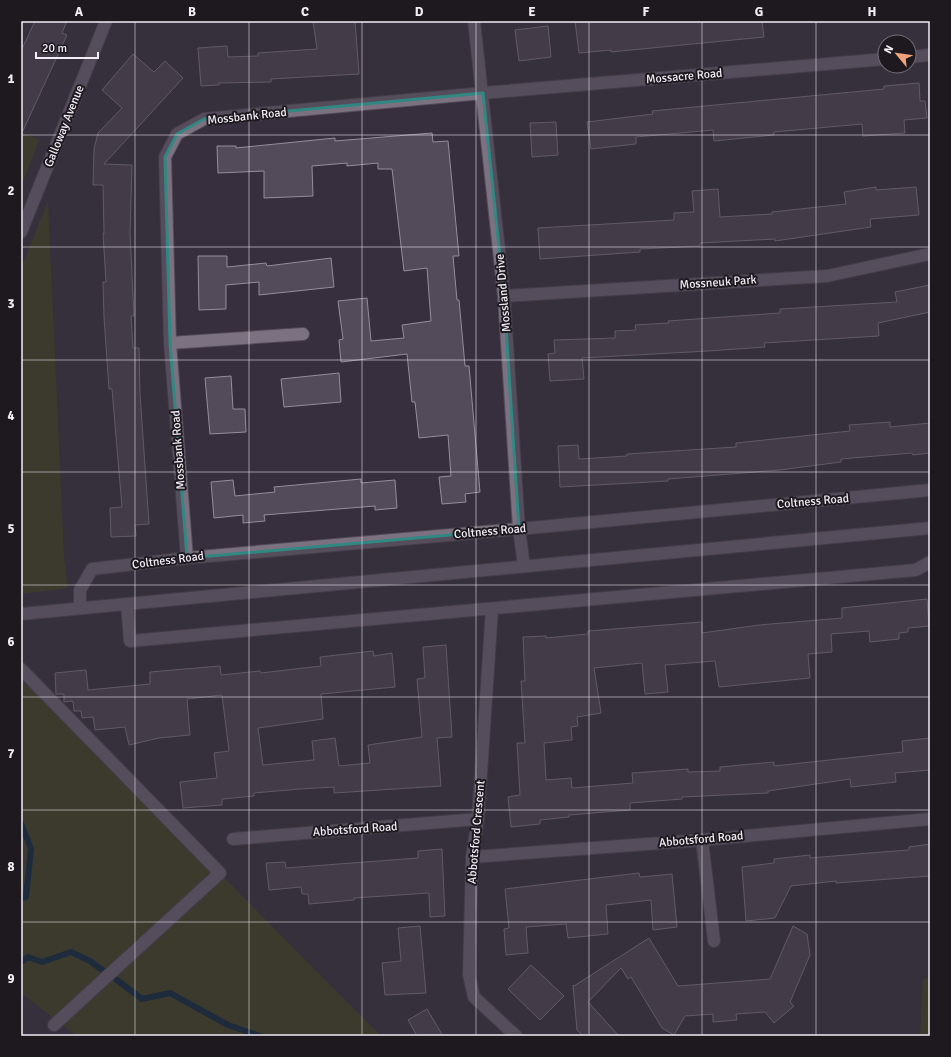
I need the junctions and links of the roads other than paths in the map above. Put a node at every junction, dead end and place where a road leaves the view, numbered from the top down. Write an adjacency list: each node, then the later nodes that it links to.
1 (106, 21): 7 (street, Galloway Avenue)
2 (474, 21): 6 (street, Mossland Drive)
3 (930, 55): 4 (street)
4 (917, 56)
5 (877, 60): 6 (street, Mossacre Road)
6 (483, 93): 9 (street, Mossland Drive); 11 (street, Mossbank Road)
7 (21, 232)
8 (930, 254): 9 (street, Mossneuk Park)
9 (504, 296): 14 (street, Mossland Drive)
10 (303, 334): 11 (street)
11 (170, 343): 15 (street, Mossbank Road)
12 (930, 490): 14 (street, Coltness Road)
13 (930, 528): 17 (street)
14 (519, 529): 15 (street, Coltness Road); 17 (street, Mossland Drive)
15 (186, 558): 19 (street, Coltness Road)
16 (930, 562): 20 (street)
17 (524, 566): 18 (street)
18 (128, 604): 19 (street); 20 (street)
19 (80, 607): 21 (street)
20 (492, 609): 23 (street, Abbotsford Crescent)
21 (21, 614)
22 (21, 669): 29 (street)
23 (478, 819): 25 (street, Abbotsford Road); 27 (street, Abbotsford Crescent)
24 (930, 819): 26 (street, Abbotsford Road)
25 (233, 838)
26 (702, 840): 27 (street, Abbotsford Road); 28 (street)
27 (472, 857): 30 (street, Abbotsford Crescent)
28 (714, 941)
29 (54, 1025)
30 (516, 1036)

